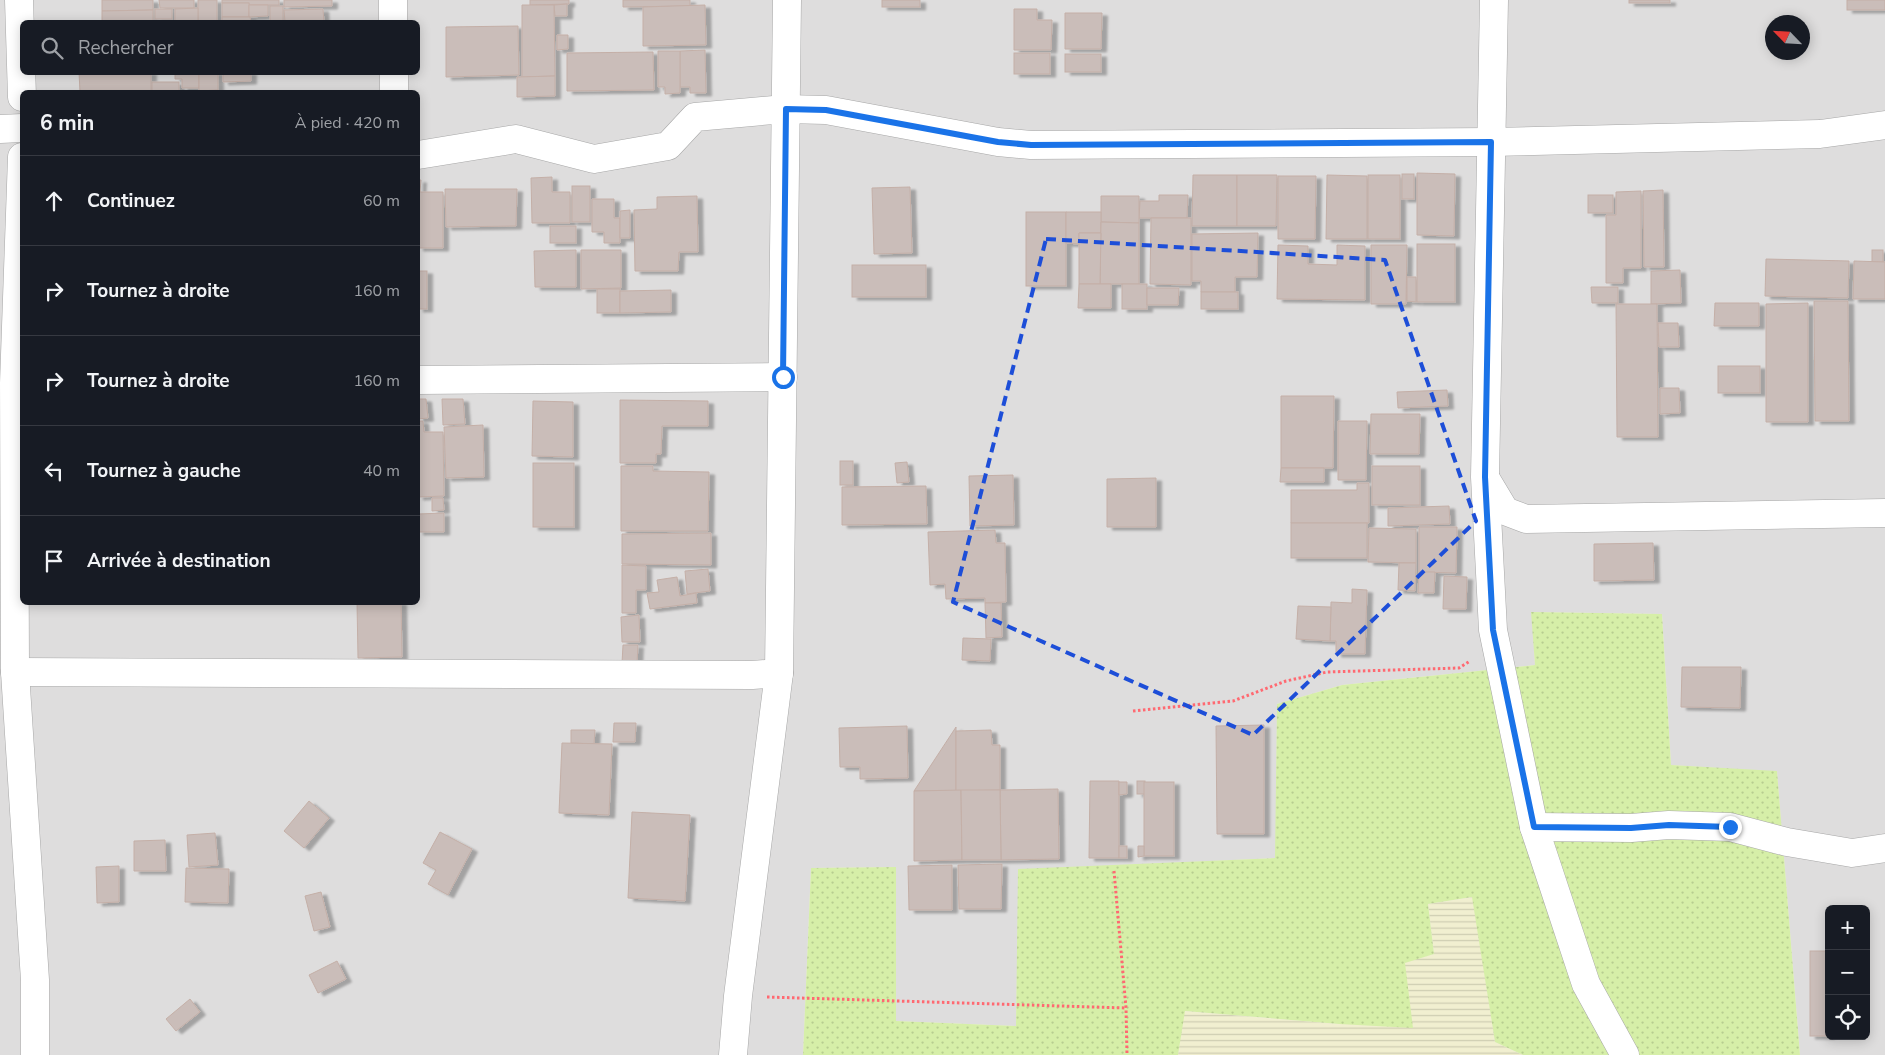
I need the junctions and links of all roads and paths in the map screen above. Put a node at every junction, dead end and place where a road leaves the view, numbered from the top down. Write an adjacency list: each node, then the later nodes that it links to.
1 (19, 0): 6 (street)
2 (393, 0): 5 (street)
3 (787, 0): 11 (street)
4 (1494, 0): 15 (street)
5 (393, 20)
6 (20, 33)
7 (21, 75): 9 (street)
8 (394, 75): 10 (street)
9 (22, 90)
10 (394, 90)
11 (786, 109): 15 (street); 16 (street); 18 (street)
12 (1885, 125): 15 (street)
13 (20, 128): 14 (street)
14 (0, 129)
15 (1491, 142): 21 (street)
16 (420, 155)
17 (20, 270): 20 (street)
18 (783, 377): 19 (street); 25 (street)
19 (420, 380)
20 (18, 383): 24 (street)
21 (1485, 477): 22 (street); 23 (street)
22 (1885, 513)
23 (1493, 630): 26 (path); 27 (street)
24 (15, 672): 25 (street); 32 (street)
25 (779, 673): 30 (street)
26 (1133, 712)
27 (1534, 827): 28 (street); 35 (street)
28 (1885, 848)
29 (1114, 871): 31 (path)
30 (738, 996): 31 (path); 33 (street)
31 (1126, 1008): 34 (path)
32 (34, 1055)
33 (733, 1055)
34 (1127, 1055)
35 (1625, 1055)

